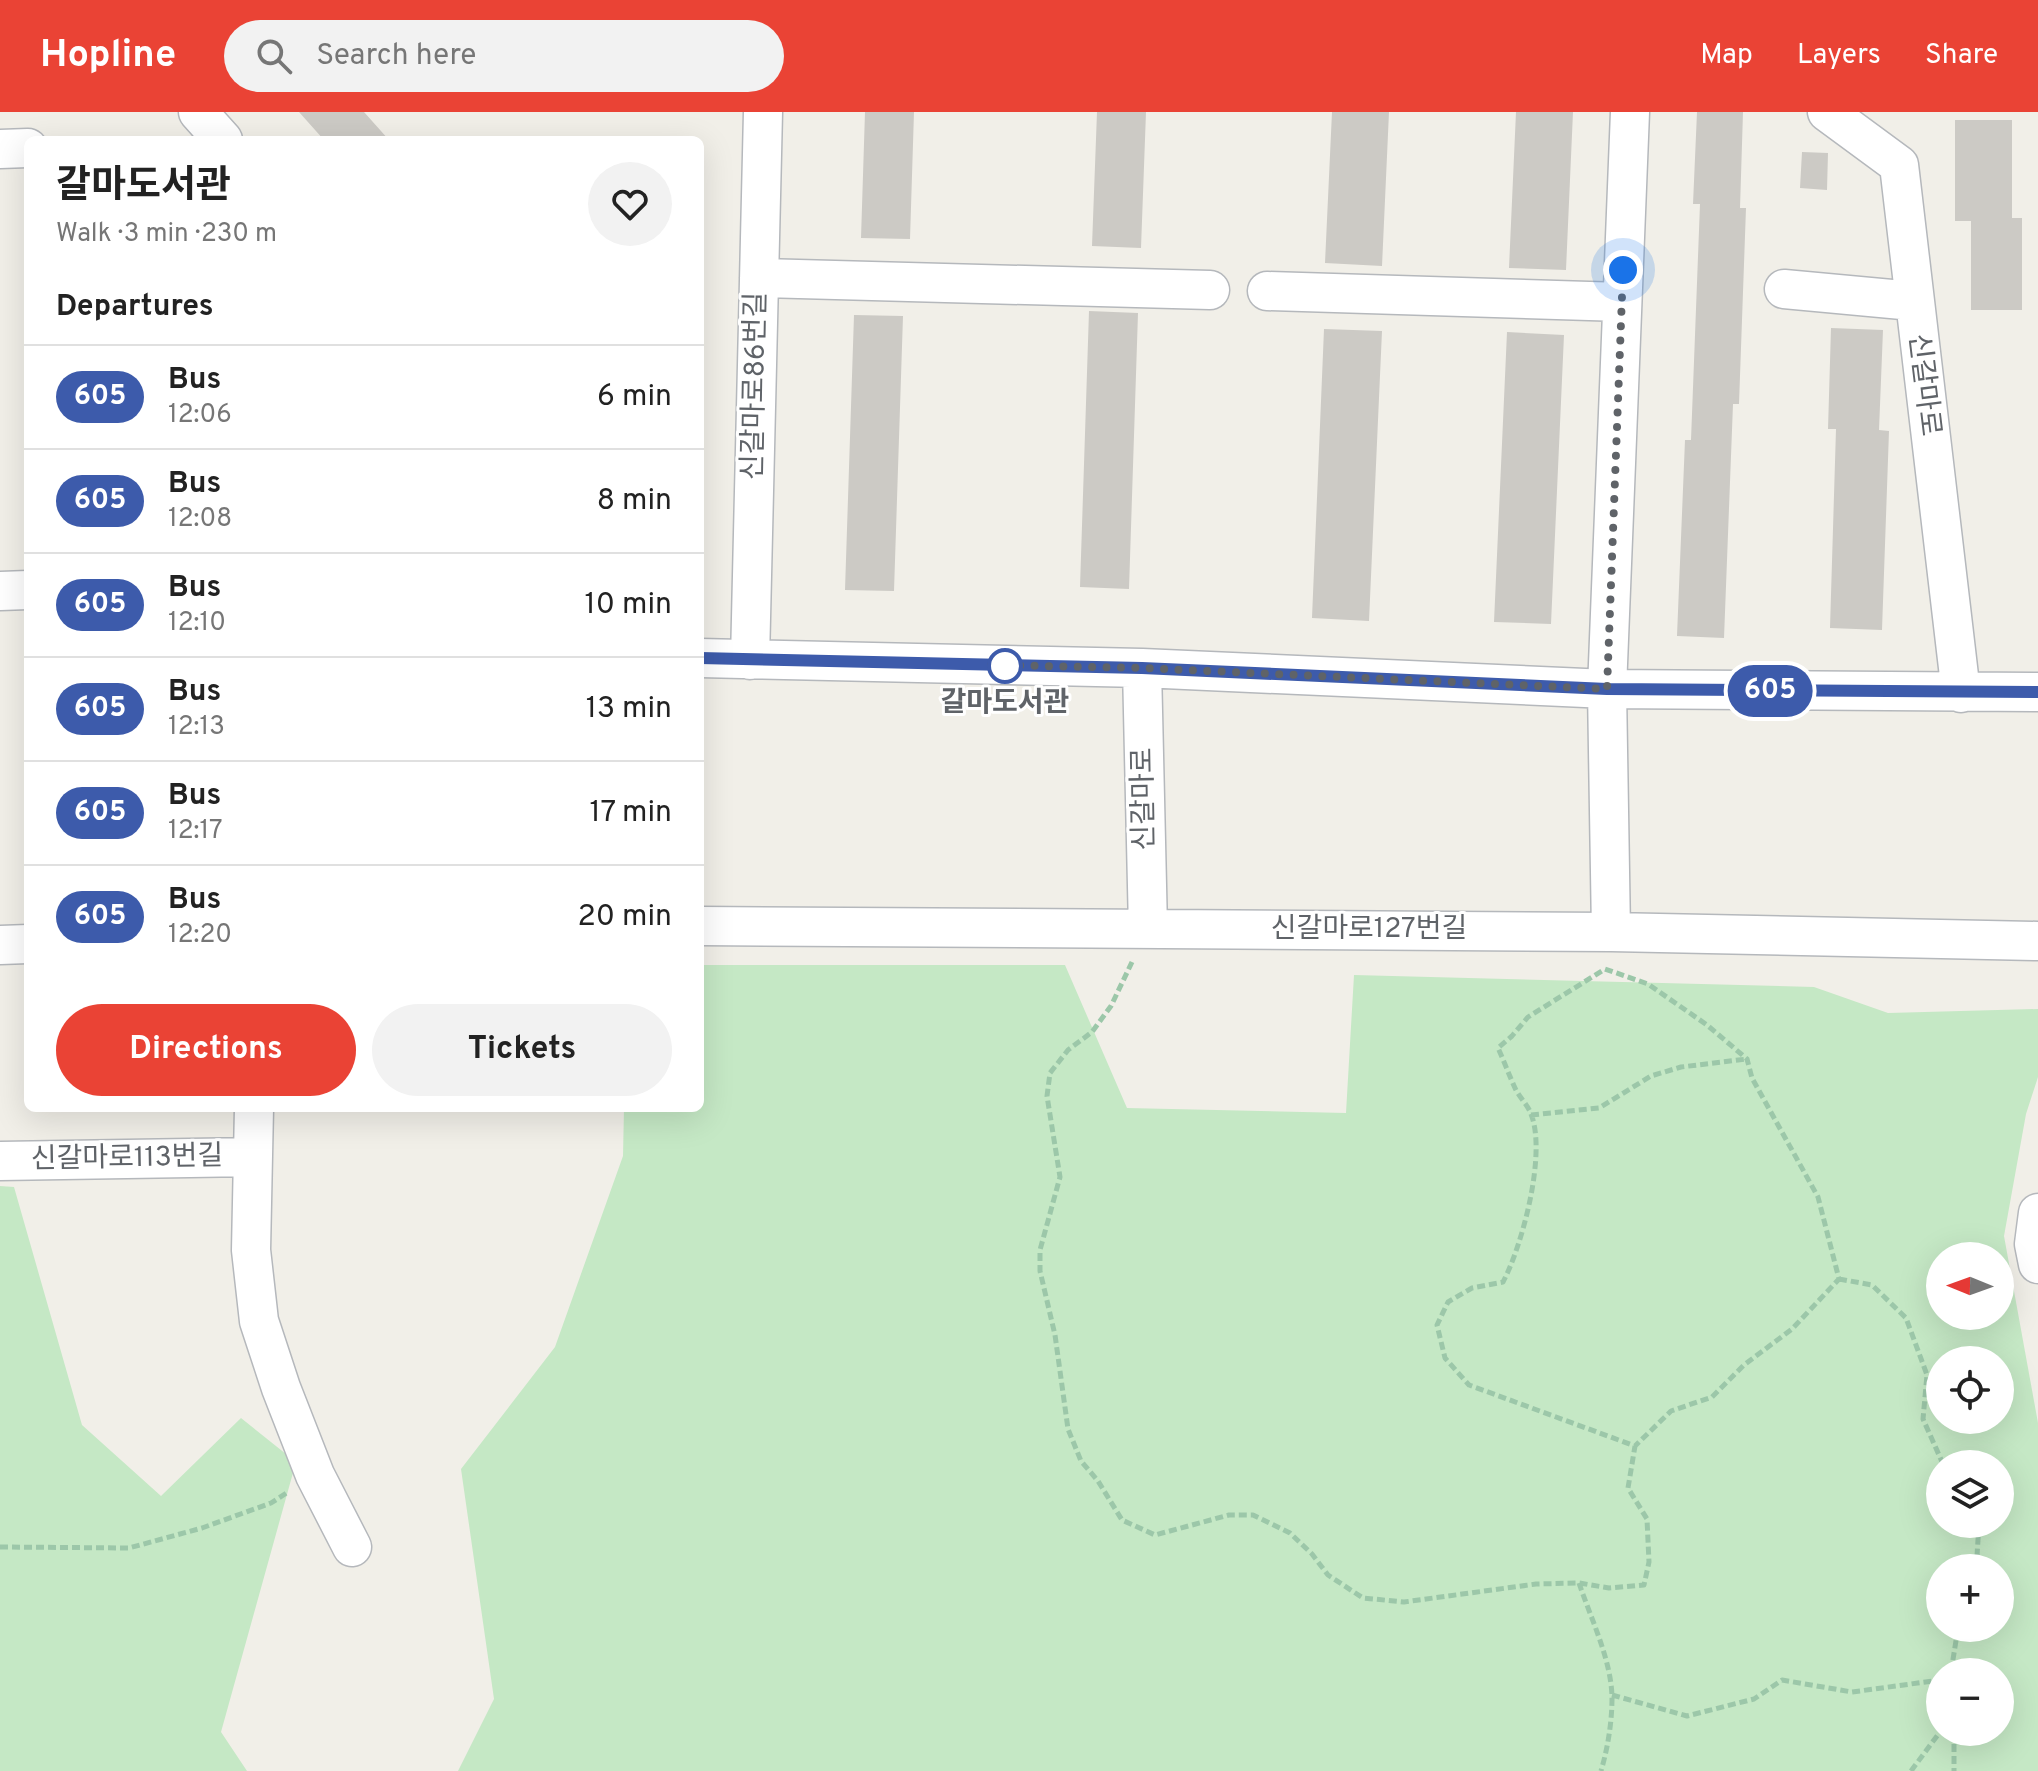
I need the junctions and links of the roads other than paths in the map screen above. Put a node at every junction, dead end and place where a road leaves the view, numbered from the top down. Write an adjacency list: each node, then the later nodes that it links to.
1 (763, 112): 6 (street, 신갈마로86번길)
2 (1630, 112): 11 (street)
3 (1827, 112): 10 (street, 신갈마로)
4 (24, 148): 5 (street)
5 (0, 149)
6 (759, 278): 8 (street); 15 (street, 신갈마로86번길)
7 (1784, 289): 10 (street)
8 (1210, 290)
9 (1267, 291): 11 (street)
10 (1913, 301): 19 (street, 신갈마로)
11 (1622, 302): 17 (street)
12 (24, 590): 13 (street)
13 (0, 591)
14 (704, 658): 15 (street)
15 (750, 660): 16 (street)
16 (1142, 668): 17 (street); 21 (street, 신갈마로)
17 (1607, 689): 19 (street); 22 (street)
18 (2038, 692): 19 (street)
19 (1961, 693)
20 (704, 926): 21 (street, 신갈마로127번길)
21 (1148, 929): 22 (street, 신갈마로127번길)
22 (1611, 932): 23 (street, 신갈마로127번길)
23 (2038, 941)
24 (24, 944): 25 (street)
25 (0, 945)
26 (254, 1112): 27 (street, 신갈마로113번길)
27 (253, 1157): 28 (street, 신갈마로113번길); 31 (street)
28 (0, 1161)
29 (2038, 1213): 30 (street)
30 (2038, 1264)
31 (352, 1547)

